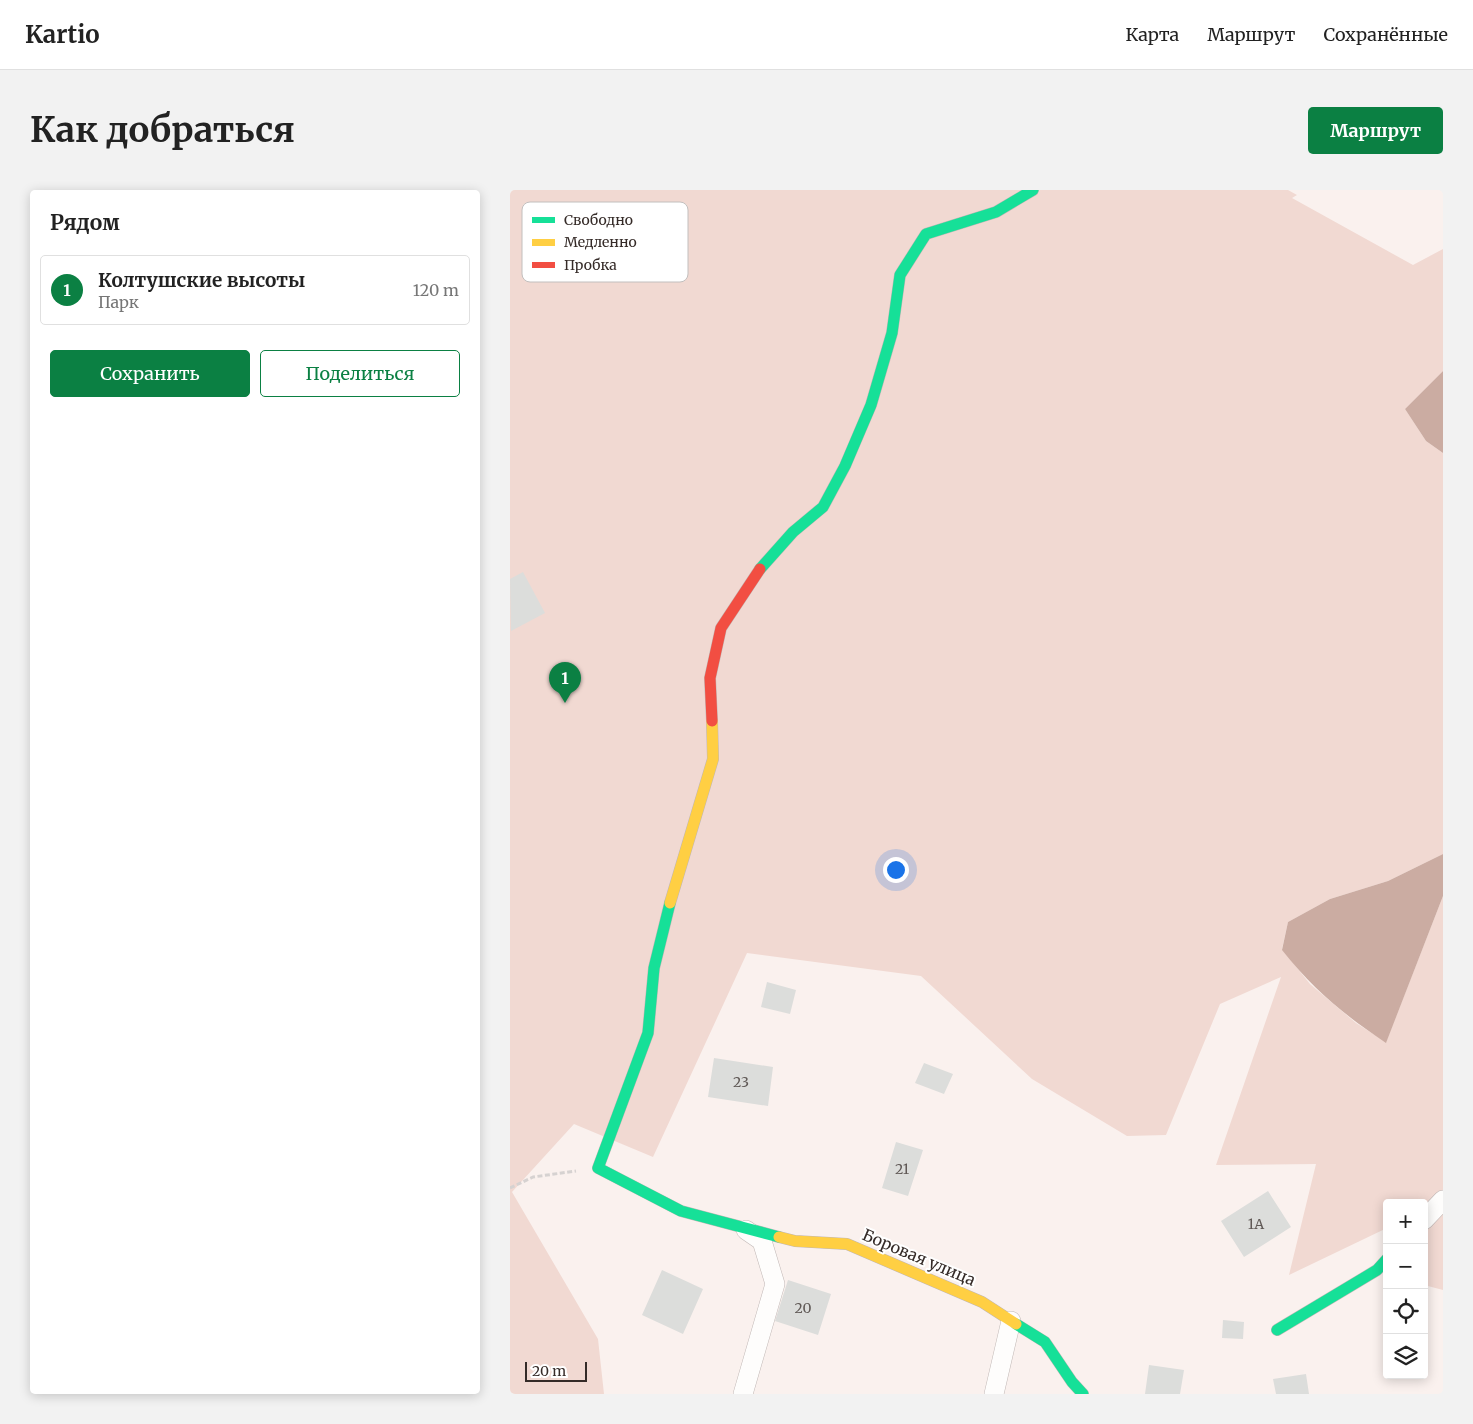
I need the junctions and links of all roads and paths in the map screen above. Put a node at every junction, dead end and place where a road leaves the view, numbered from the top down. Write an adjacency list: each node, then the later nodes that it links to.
1 (1033, 190): 2 (street)
2 (598, 1168): 3 (path); 6 (street, Боровая улица)
3 (510, 1188)
4 (1443, 1200): 5 (street)
5 (1428, 1216)
6 (745, 1230): 8 (street, Боровая улица); 10 (street)
7 (1383, 1263): 9 (street)
8 (1011, 1321): 11 (street); 12 (street, Боровая улица)
9 (1277, 1330)
10 (743, 1394)
11 (994, 1394)
12 (1083, 1394)

